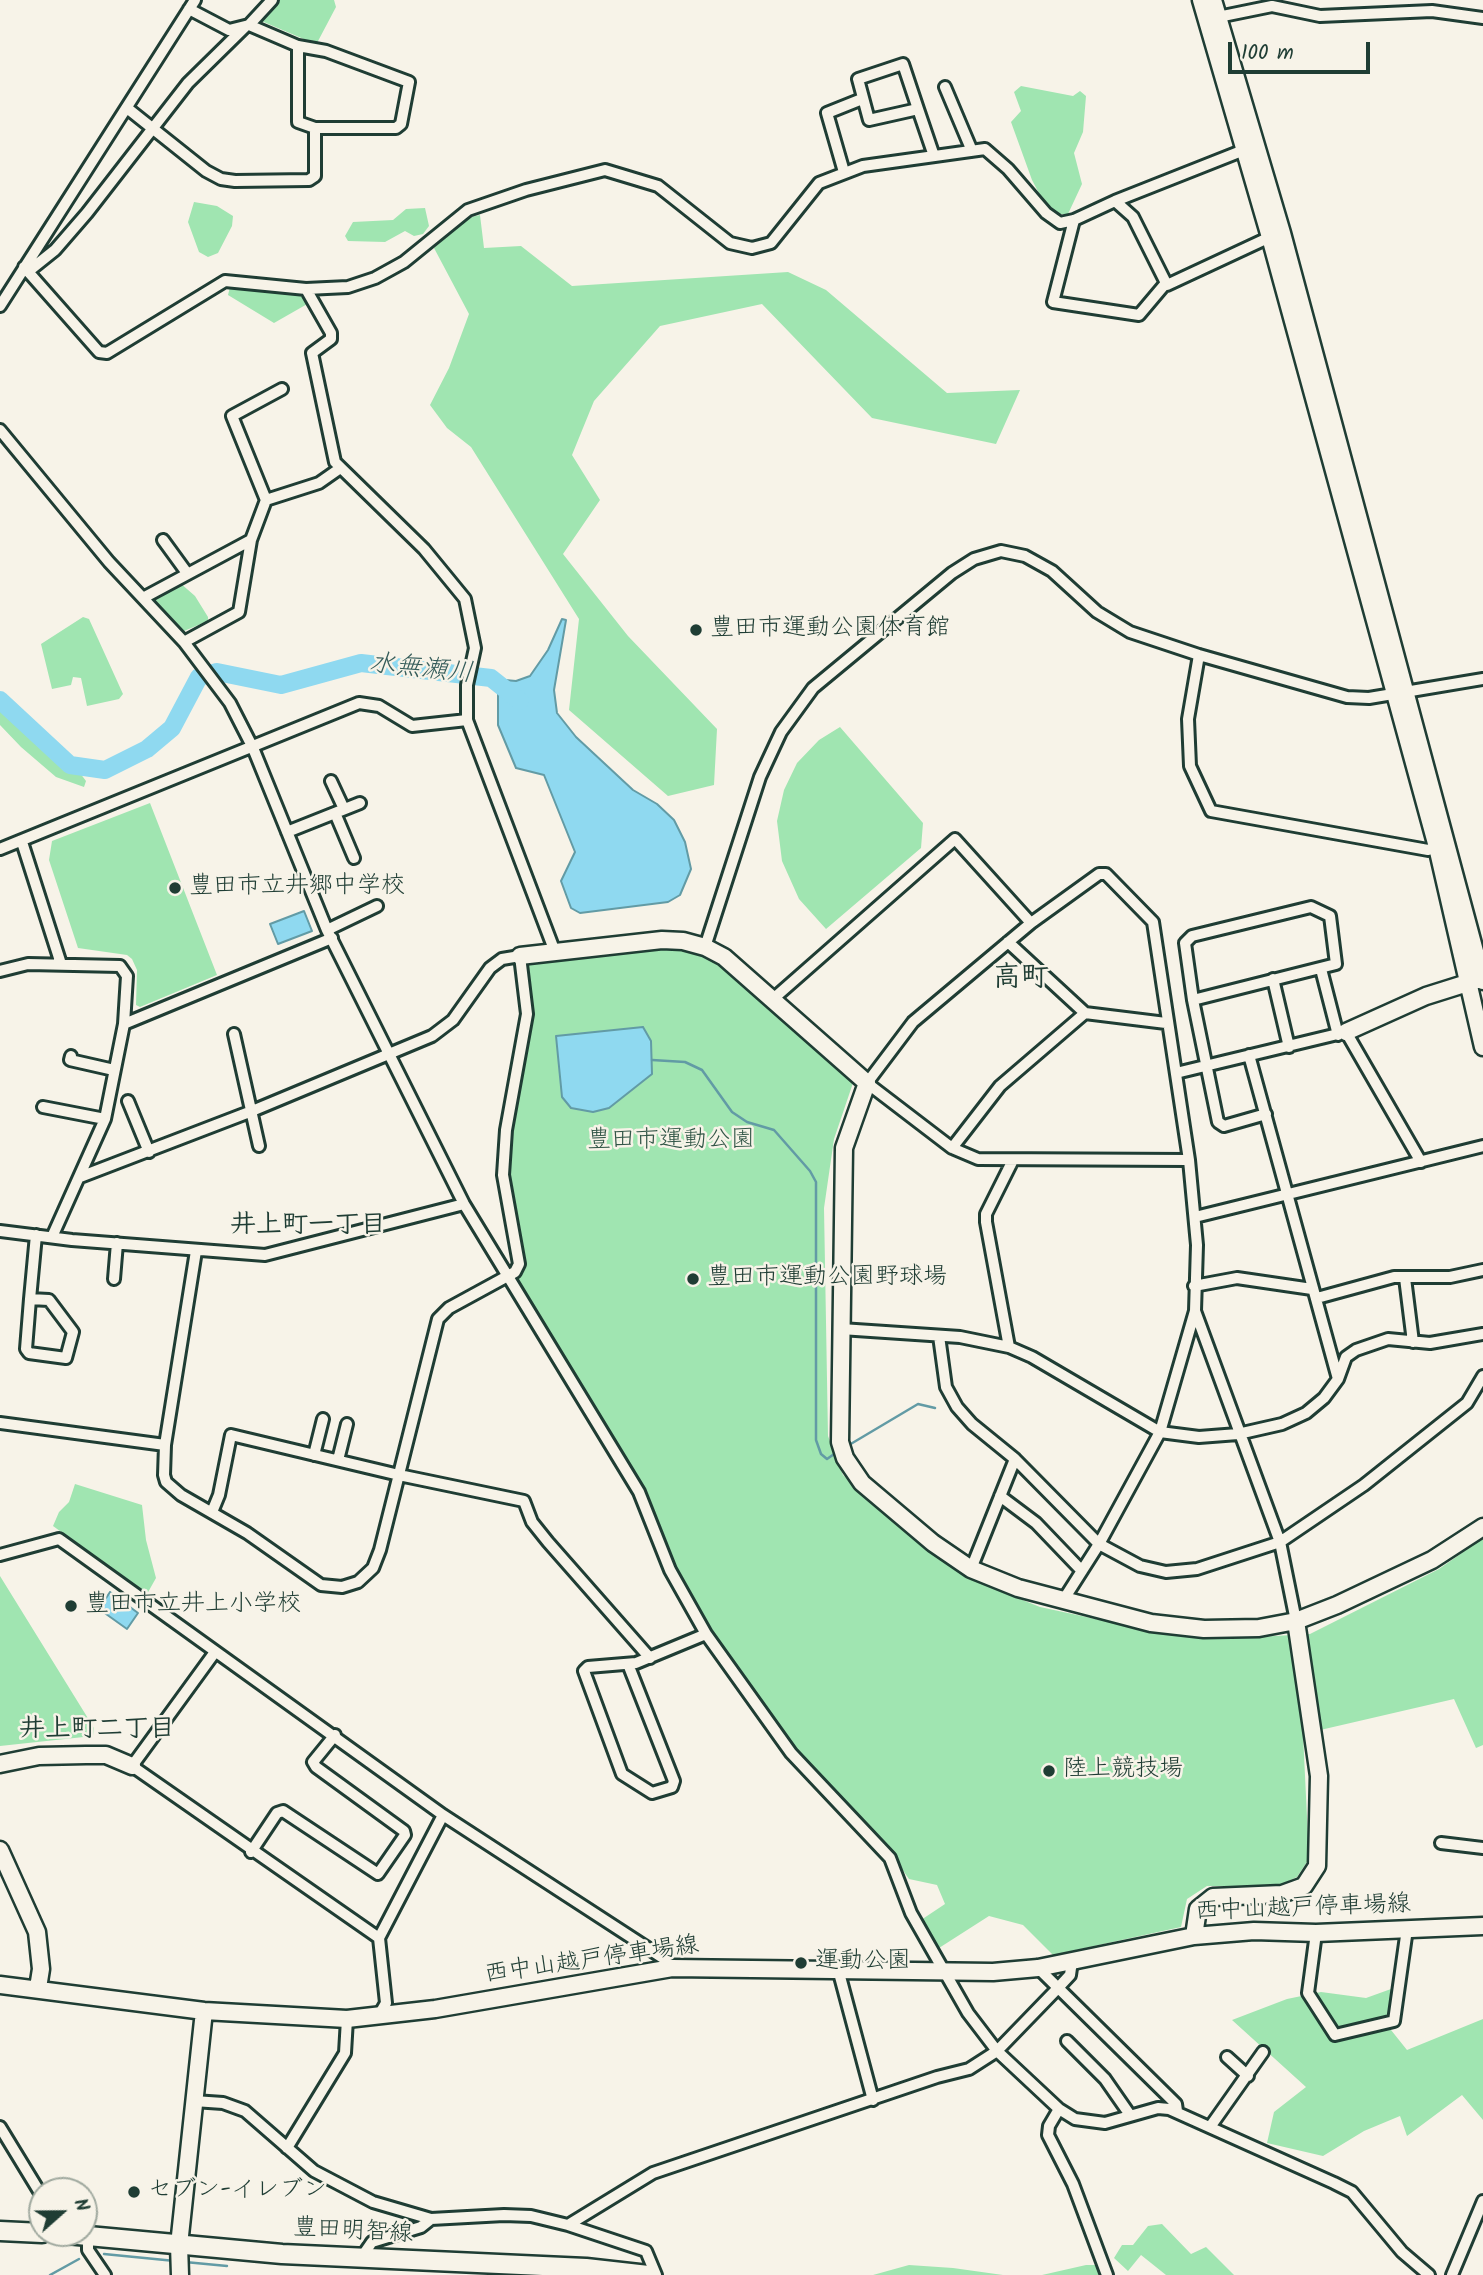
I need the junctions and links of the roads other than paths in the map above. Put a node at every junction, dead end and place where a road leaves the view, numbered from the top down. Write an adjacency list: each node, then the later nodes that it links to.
1 (272, 0): 7 (street)
2 (1201, 0): 15 (street)
3 (1213, 0): 5 (street)
4 (192, 4): 7 (street); 11 (street)
5 (1219, 17): 6 (street); 15 (street)
6 (1483, 18)
7 (248, 25): 8 (street); 13 (street)
8 (298, 46): 14 (street); 14 (street)
9 (945, 87): 16 (street)
10 (862, 99): 12 (street); 12 (street); 18 (street)
11 (127, 108): 13 (street); 22 (street)
12 (918, 109): 17 (street)
13 (152, 128): 14 (street); 22 (street)
14 (315, 128)
15 (1251, 148): 19 (street); 21 (street); 37 (street)
16 (972, 151): 17 (street); 20 (street)
17 (934, 156): 18 (street)
18 (844, 172): 24 (street)
19 (1115, 201): 20 (street); 23 (street)
20 (1074, 220): 23 (street)
21 (1270, 237): 23 (street); 37 (street)
22 (27, 269): 24 (street); 25 (street)
23 (1166, 283)
24 (306, 289): 28 (street)
25 (0, 306)
26 (282, 389): 29 (street)
27 (0, 430): 33 (street)
28 (339, 469): 29 (street); 38 (street)
29 (267, 500): 31 (street)
30 (163, 540): 32 (street)
31 (251, 540): 32 (street); 34 (street)
32 (187, 573): 33 (street)
33 (143, 598): 34 (street)
34 (184, 642): 39 (street)
35 (1199, 656): 37 (street); 45 (street); 52 (street)
36 (1483, 678): 37 (street)
37 (1401, 692): 45 (street); 59 (street)
38 (467, 720): 39 (street); 53 (street)
39 (253, 748): 43 (street); 44 (street)
40 (331, 781): 42 (street)
41 (360, 803): 42 (street)
42 (340, 811): 43 (street); 47 (street)
43 (287, 832): 50 (street)
44 (22, 842): 46 (street); 55 (street)
45 (1437, 847): 59 (street)
46 (0, 849)
47 (354, 858)
48 (377, 906): 50 (street)
49 (1031, 923): 51 (street); 60 (street); 63 (street)
50 (330, 934): 64 (street); 69 (street)
51 (1008, 942): 62 (street); 75 (street)
52 (705, 947): 53 (street); 60 (street)
53 (555, 952): 54 (street)
54 (520, 956): 69 (street); 98 (street)
55 (61, 964): 57 (street); 64 (street)
56 (1321, 969): 58 (street); 61 (street); 66 (street)
57 (0, 971)
58 (1273, 979): 61 (street); 67 (street)
59 (1480, 980): 66 (street); 68 (street)
60 (773, 999): 75 (street)
61 (1193, 1000): 72 (street)
62 (1085, 1013): 63 (street); 83 (street)
63 (1166, 1023): 74 (street)
64 (124, 1024): 73 (street)
65 (234, 1034): 78 (street)
66 (1342, 1034): 67 (street); 87 (street)
67 (1289, 1047): 70 (street)
68 (1483, 1047)
69 (391, 1055): 78 (street); 90 (street)
70 (1249, 1055): 72 (street); 79 (street)
71 (71, 1056): 73 (street)
72 (1205, 1066): 74 (street); 79 (street)
73 (114, 1070): 80 (street)
74 (1176, 1073): 86 (street)
75 (866, 1083): 83 (street); 105 (street)
76 (128, 1101): 84 (street)
77 (43, 1107): 80 (street)
78 (252, 1111): 81 (street); 84 (street)
79 (1266, 1114): 89 (street)
80 (105, 1119): 88 (street)
81 (259, 1146)
82 (1483, 1146): 87 (street)
83 (952, 1148): 85 (street)
84 (149, 1152): 88 (street)
85 (1013, 1160): 86 (street); 109 (street)
86 (1189, 1160): 91 (street)
87 (1421, 1162): 89 (street)
88 (80, 1177): 94 (street)
89 (1287, 1194): 91 (street); 102 (street)
90 (464, 1204): 96 (street); 98 (street)
91 (1195, 1217): 101 (street)
92 (0, 1231): 93 (street)
93 (36, 1235): 94 (street); 103 (street)
94 (52, 1237): 95 (street)
95 (117, 1243): 96 (street); 100 (street)
96 (196, 1251): 117 (street)
97 (1483, 1270): 99 (street)
98 (509, 1275): 121 (street); 132 (street)
99 (1405, 1278): 102 (street); 108 (street)
100 (114, 1279)
101 (1194, 1286): 102 (street); 104 (street)
102 (1315, 1293): 111 (street)
103 (30, 1299): 103 (street)
104 (1195, 1311): 115 (street); 116 (street)
105 (841, 1329): 107 (street); 128 (street)
106 (1483, 1334): 108 (street)
107 (939, 1336): 109 (street); 119 (street)
108 (1413, 1342): 111 (street)
109 (1009, 1348): 115 (street)
110 (1483, 1376): 125 (street)
111 (1338, 1379): 116 (street)
112 (323, 1419): 118 (street)
113 (0, 1423): 117 (street)
114 (347, 1423): 120 (street)
115 (1160, 1432): 116 (street); 126 (street)
116 (1238, 1434): 125 (street)
117 (165, 1445): 123 (street)
118 (314, 1455): 120 (street); 123 (street)
119 (1014, 1459): 122 (street); 126 (street)
120 (338, 1460): 121 (street)
121 (399, 1475): 123 (street); 134 (street)
122 (1000, 1496): 128 (street); 129 (street)
123 (212, 1512)
124 (1483, 1527): 131 (street)
125 (1280, 1542): 126 (street); 131 (street)
126 (1099, 1544): 129 (street)
127 (0, 1555): 133 (street)
128 (971, 1570): 130 (street)
129 (1082, 1571): 130 (street)
130 (1064, 1600): 131 (street)
131 (1296, 1621): 147 (street)
132 (706, 1634): 134 (street); 153 (street)
133 (215, 1652): 136 (street); 138 (street)
134 (650, 1658): 135 (street)
135 (628, 1664): 135 (street)
136 (335, 1735): 139 (street); 143 (street)
137 (0, 1764): 138 (street)
138 (132, 1766): 143 (street)
139 (443, 1815): 148 (street); 150 (street)
140 (1441, 1843): 141 (street)
141 (1483, 1848)
142 (0, 1850): 155 (street)
143 (251, 1852): 148 (street)
144 (1483, 1926): 145 (street, 西中山越戸停車場線)
145 (1407, 1929): 146 (street, 西中山越戸停車場線); 146 (street)
146 (1316, 1933): 147 (street, 西中山越戸停車場線)
147 (1194, 1936): 149 (street, 西中山越戸停車場線)
148 (379, 1938): 158 (street)
149 (1072, 1962): 151 (street, 西中山越戸停車場線); 156 (street)
150 (672, 1968): 152 (street, 西中山越戸停車場線); 158 (street, 西中山越戸停車場線)
151 (1038, 1968): 153 (street, 西中山越戸停車場線); 156 (street)
152 (838, 1969): 153 (street, 西中山越戸停車場線); 165 (street)
153 (945, 1973): 161 (street)
154 (0, 1985): 155 (street, 西中山越戸停車場線)
155 (38, 1988): 157 (street, 西中山越戸停車場線)
156 (1057, 1989): 161 (street); 168 (street)
157 (204, 2011): 159 (street, 西中山越戸停車場線); 166 (street)
158 (378, 2017): 159 (street, 西中山越戸停車場線)
159 (347, 2019): 172 (street)
160 (1068, 2041): 169 (street)
161 (997, 2051): 165 (street); 167 (street)
162 (1263, 2052): 164 (street)
163 (1227, 2057): 164 (street)
164 (1248, 2076): 171 (street)
165 (873, 2100): 176 (street)
166 (194, 2101): 172 (street); 180 (street)
167 (1059, 2109): 169 (street); 187 (street)
168 (1177, 2111): 169 (street); 171 (street)
169 (1130, 2115)
170 (0, 2127): 173 (street)
171 (1210, 2127): 188 (street)
172 (287, 2148): 175 (street)
173 (30, 2177)
174 (1483, 2202): 189 (street)
175 (431, 2219): 176 (street); 182 (street)
176 (568, 2225): 186 (street)
177 (0, 2231): 178 (main road)
178 (28, 2232)
179 (98, 2237): 180 (main road, 豊田明智線)
180 (179, 2245): 182 (main road, 豊田明智線); 184 (street)
181 (88, 2247): 183 (street)
182 (361, 2258): 185 (main road, 豊田明智線)
183 (105, 2275)
184 (180, 2275)
185 (648, 2275)
186 (656, 2275)
187 (1107, 2275)
188 (1429, 2275)
189 (1452, 2275)

